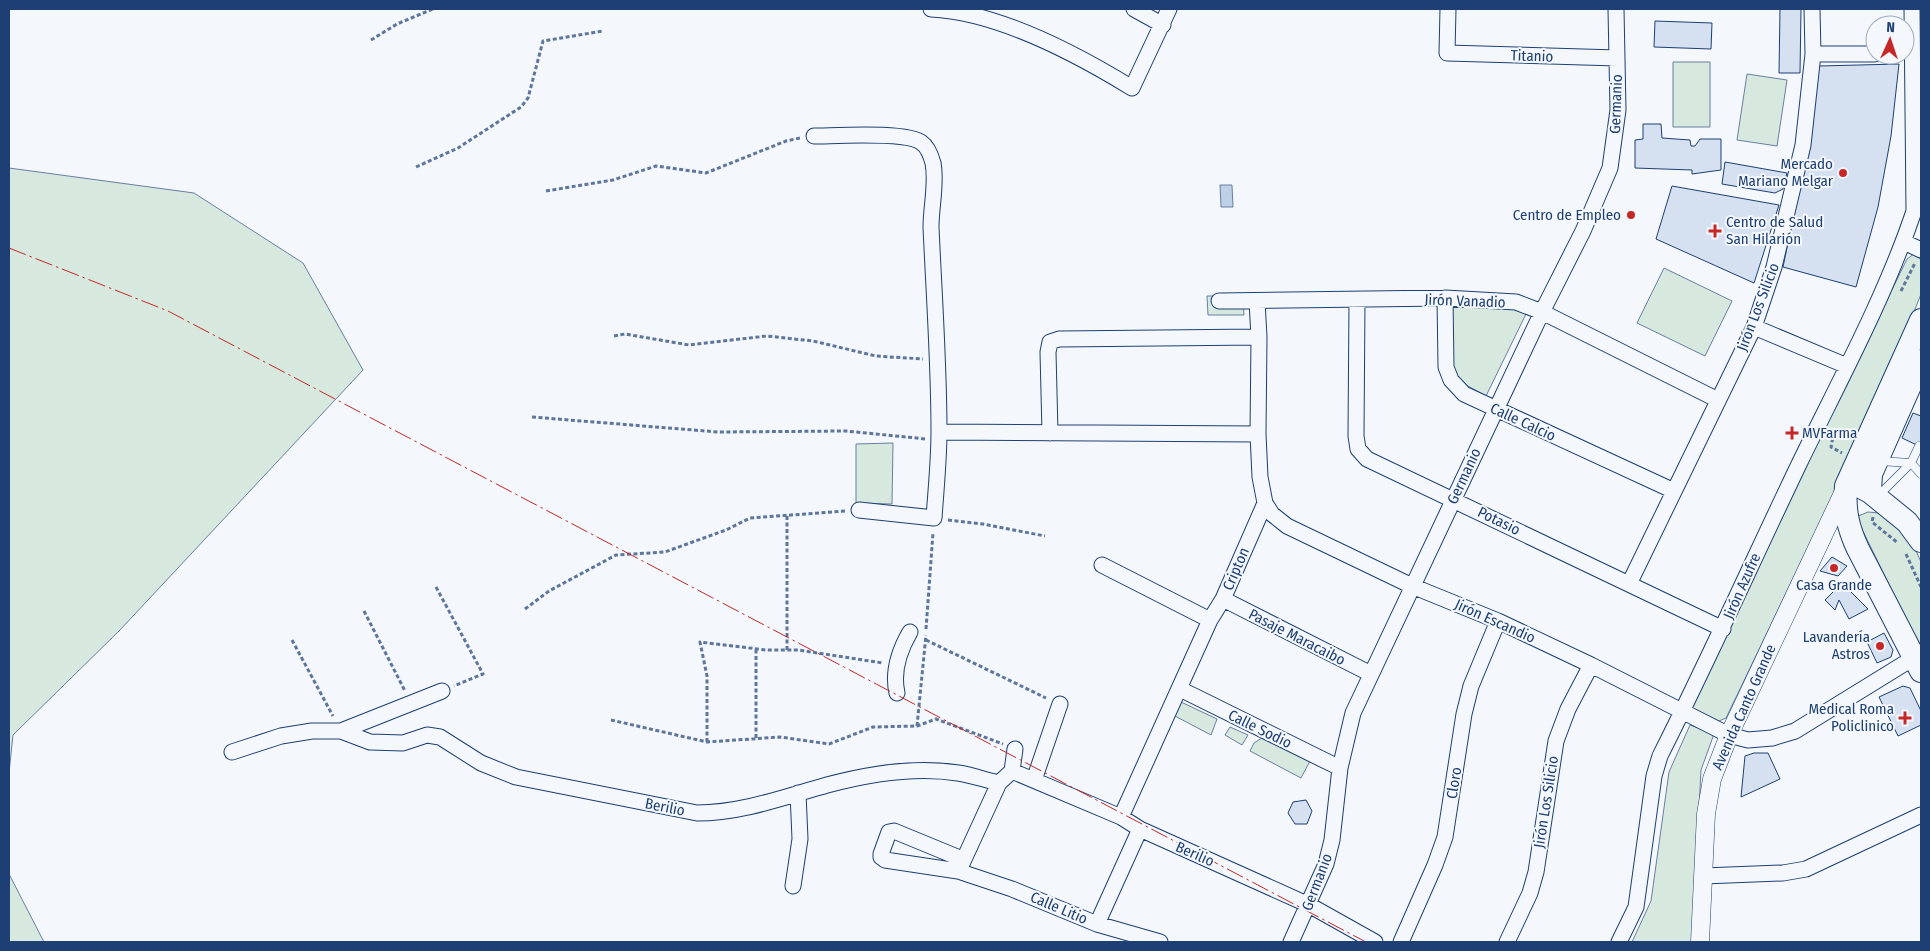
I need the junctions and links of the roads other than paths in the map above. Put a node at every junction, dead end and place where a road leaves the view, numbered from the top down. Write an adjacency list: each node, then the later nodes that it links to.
1 (931, 9): 7 (street)
2 (1134, 9): 7 (street)
3 (1169, 9): 7 (street)
4 (1448, 9): 10 (street, Titanio)
5 (1616, 9): 10 (street, Germanio)
6 (1812, 9): 8 (street, Jirón Los Silicio)
7 (1163, 25)
8 (1812, 54): 9 (street); 22 (street, Jirón Los Silicio)
9 (1865, 54)
10 (1617, 58): 20 (street, Germanio)
11 (1910, 65): 13 (street, Jirón Azufre)
12 (814, 136): 30 (street)
13 (1918, 211): 14 (street, Jirón Azufre)
14 (1904, 242): 15 (street); 24 (street, Jirón Azufre)
15 (1919, 253)
16 (1445, 298): 17 (street, Jirón Vanadio); 20 (street, Jirón Vanadio); 27 (street, Calle Calcio)
17 (1357, 300): 19 (street, Jirón Vanadio); 37 (street, Potasio)
18 (1219, 301): 19 (street, Jirón Vanadio)
19 (1257, 301): 23 (street)
20 (1542, 312): 26 (street, Jirón Vanadio); 27 (street, Germanio)
21 (1921, 320): 35 (main road)
22 (1754, 327): 24 (street); 26 (street, Jirón Los Silicio)
23 (1259, 337): 28 (street); 29 (street)
24 (1847, 366): 48 (street, Jirón Azufre)
25 (1920, 369): 32 (main road)
26 (1718, 400): 36 (street, Jirón Los Silicio)
27 (1496, 410): 36 (street, Calle Calcio); 37 (street, Germanio)
28 (1050, 434): 29 (street); 30 (street)
29 (1258, 434): 39 (street)
30 (939, 436): 40 (street)
31 (1918, 446): 33 (lane)
32 (1877, 460): 33 (lane); 38 (main road)
33 (1911, 463): 34 (lane); 38 (lane)
34 (1921, 474)
35 (1846, 486): 38 (main road); 50 (main road); 59 (street, Avenida Canto Grande)
36 (1674, 490): 43 (street, Jirón Los Silicio)
37 (1454, 499): 43 (street, Potasio); 44 (street, Germanio)
38 (1874, 501): 41 (main road)
39 (1265, 503): 44 (street, Jirón Escandio); 45 (street, Cripton)
40 (859, 510)
41 (1921, 539)
42 (1102, 565): 46 (street)
43 (1629, 584): 48 (street, Potasio)
44 (1412, 586): 47 (street, Jirón Escandio); 52 (street, Germanio)
45 (1223, 599): 46 (street, Cripton); 52 (street, Pasaje Maracaibo)
46 (1210, 620): 53 (street, Cripton)
47 (1498, 621): 51 (street, Jirón Escandio); 77 (street, Cloro)
48 (1723, 629): 57 (street, Jirón Azufre)
49 (910, 632): 55 (street)
50 (1918, 664): 59 (street, Jirón Escandio)
51 (1591, 665): 57 (street, Jirón Escandio); 78 (street, Jirón Los Silicio)
52 (1371, 674): 62 (street, Germanio)
53 (1180, 689): 62 (street, Calle Sodio); 68 (street, Cripton)
54 (442, 691): 58 (street)
55 (897, 693)
56 (1060, 704): 64 (street)
57 (1682, 712): 59 (street, Jirón Escandio); 79 (street, Jirón Azufre)
58 (340, 731): 61 (street); 66 (street, Berilio)
59 (1729, 736): 70 (street, Avenida Canto Grande)
60 (1015, 749): 63 (street)
61 (232, 752)
62 (1340, 768): 72 (street, Germanio)
63 (1012, 771): 64 (street, Berilio); 65 (street)
64 (1034, 780): 68 (street, Berilio)
65 (999, 783): 66 (street, Berilio); 73 (street, Calle Litio)
66 (798, 793): 71 (street)
67 (1921, 815): 70 (street)
68 (1121, 817): 69 (street, Berilio)
69 (1140, 829): 72 (street, Berilio); 73 (street)
70 (1703, 876): 80 (street, Avenida Canto Grande)
71 (793, 886)
72 (1309, 905): 75 (street, Germanio); 76 (street, Berilio)
73 (1097, 924): 74 (street, Calle Litio)
74 (1160, 942)
75 (1291, 942)
76 (1375, 942)
77 (1401, 942)
78 (1507, 942)
79 (1619, 942)
80 (1700, 942)

